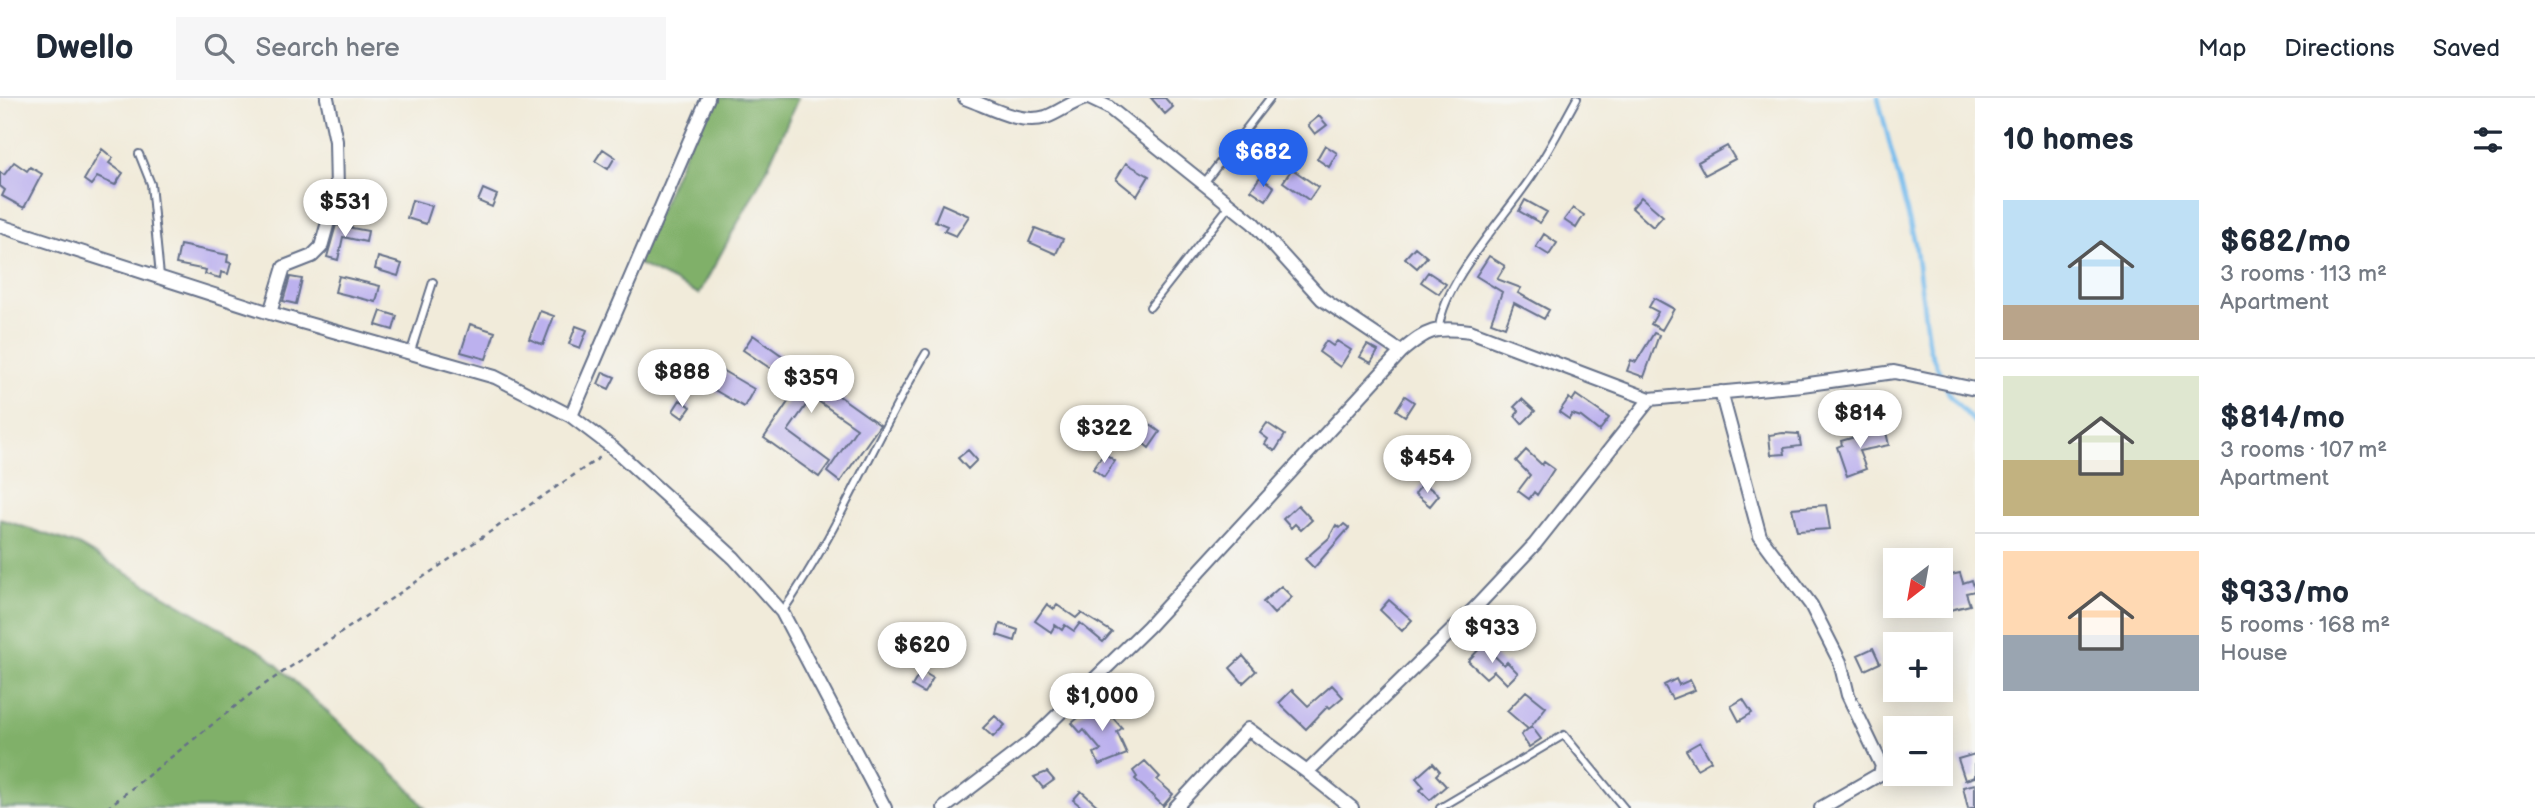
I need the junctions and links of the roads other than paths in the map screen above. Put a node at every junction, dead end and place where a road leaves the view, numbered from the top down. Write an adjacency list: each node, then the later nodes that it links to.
1 (327, 98): 14 (street)
2 (708, 98): 22 (street)
3 (965, 98): 4 (street)
4 (1088, 98): 8 (street)
5 (1270, 98): 8 (lane)
6 (1577, 98): 15 (lane)
7 (139, 154): 11 (lane)
8 (1203, 185): 9 (street)
9 (1230, 205): 13 (lane); 17 (street)
10 (0, 226): 11 (street)
11 (161, 278): 14 (street)
12 (433, 282): 16 (lane)
13 (1150, 307)
14 (270, 313): 16 (street)
15 (1439, 328): 17 (street); 21 (street)
16 (411, 351): 22 (street)
17 (1401, 352): 26 (street)
18 (926, 353): 23 (lane)
19 (1975, 389): 20 (street)
20 (1721, 392): 21 (street); 31 (street)
21 (1650, 399): 24 (street)
22 (571, 416): 23 (street)
23 (782, 612): 25 (street)
24 (1307, 772): 27 (street); 28 (street)
25 (885, 808)
26 (943, 808)
27 (1175, 808)
28 (1352, 808)
29 (1440, 808): 30 (lane)
30 (1624, 808)
31 (1821, 808)

